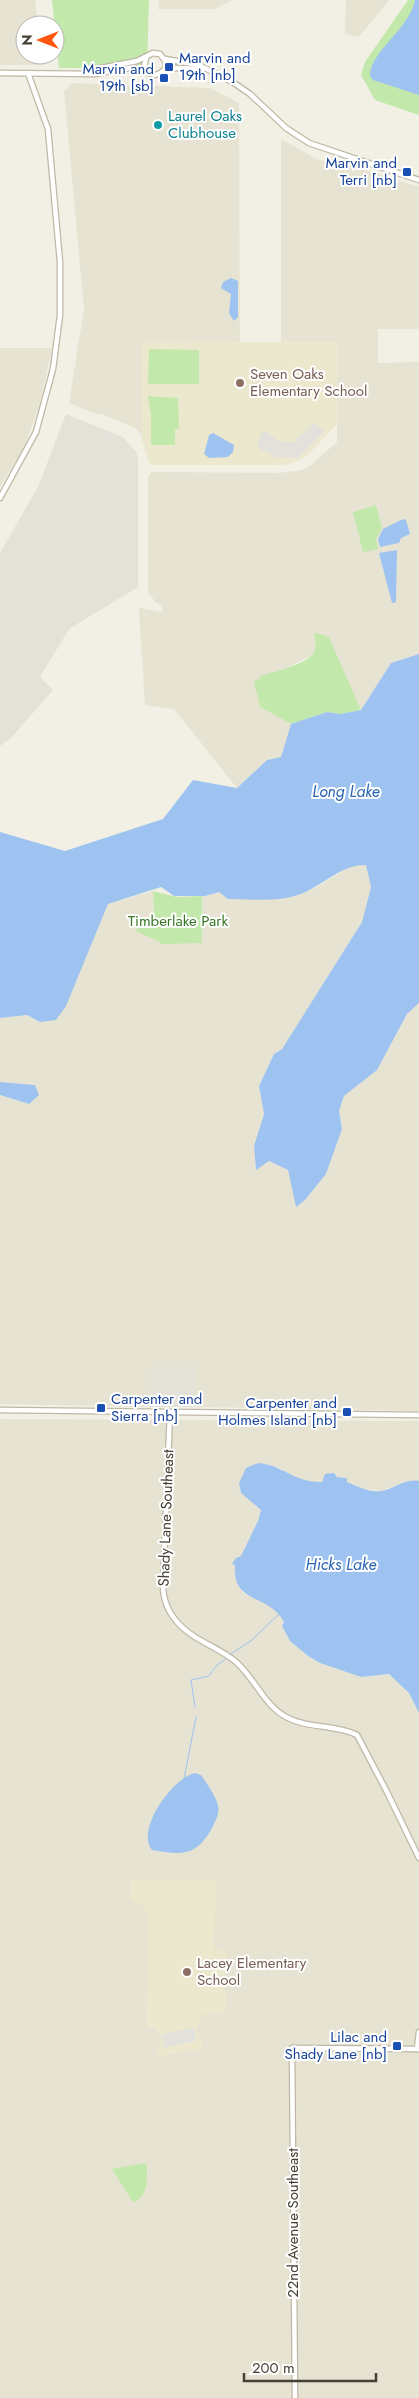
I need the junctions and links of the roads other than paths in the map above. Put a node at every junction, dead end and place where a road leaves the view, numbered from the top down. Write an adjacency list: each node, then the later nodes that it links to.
1 (146, 58): 2 (street); 3 (street); 8 (street)
2 (165, 59): 4 (street); 5 (street)
3 (145, 69): 5 (street); 8 (street)
4 (203, 69): 5 (street); 9 (street)
5 (162, 72)
6 (0, 73): 7 (street)
7 (28, 73): 8 (street); 10 (street)
8 (89, 73)
9 (419, 180)
10 (0, 498)
11 (0, 1410): 12 (street)
12 (170, 1412): 13 (street); 14 (street, Shady Lane Southeast)
13 (419, 1415)
14 (419, 1858)
15 (419, 2032): 16 (street)
16 (418, 2049): 17 (street, 22nd Avenue Southeast)
17 (295, 2398)

